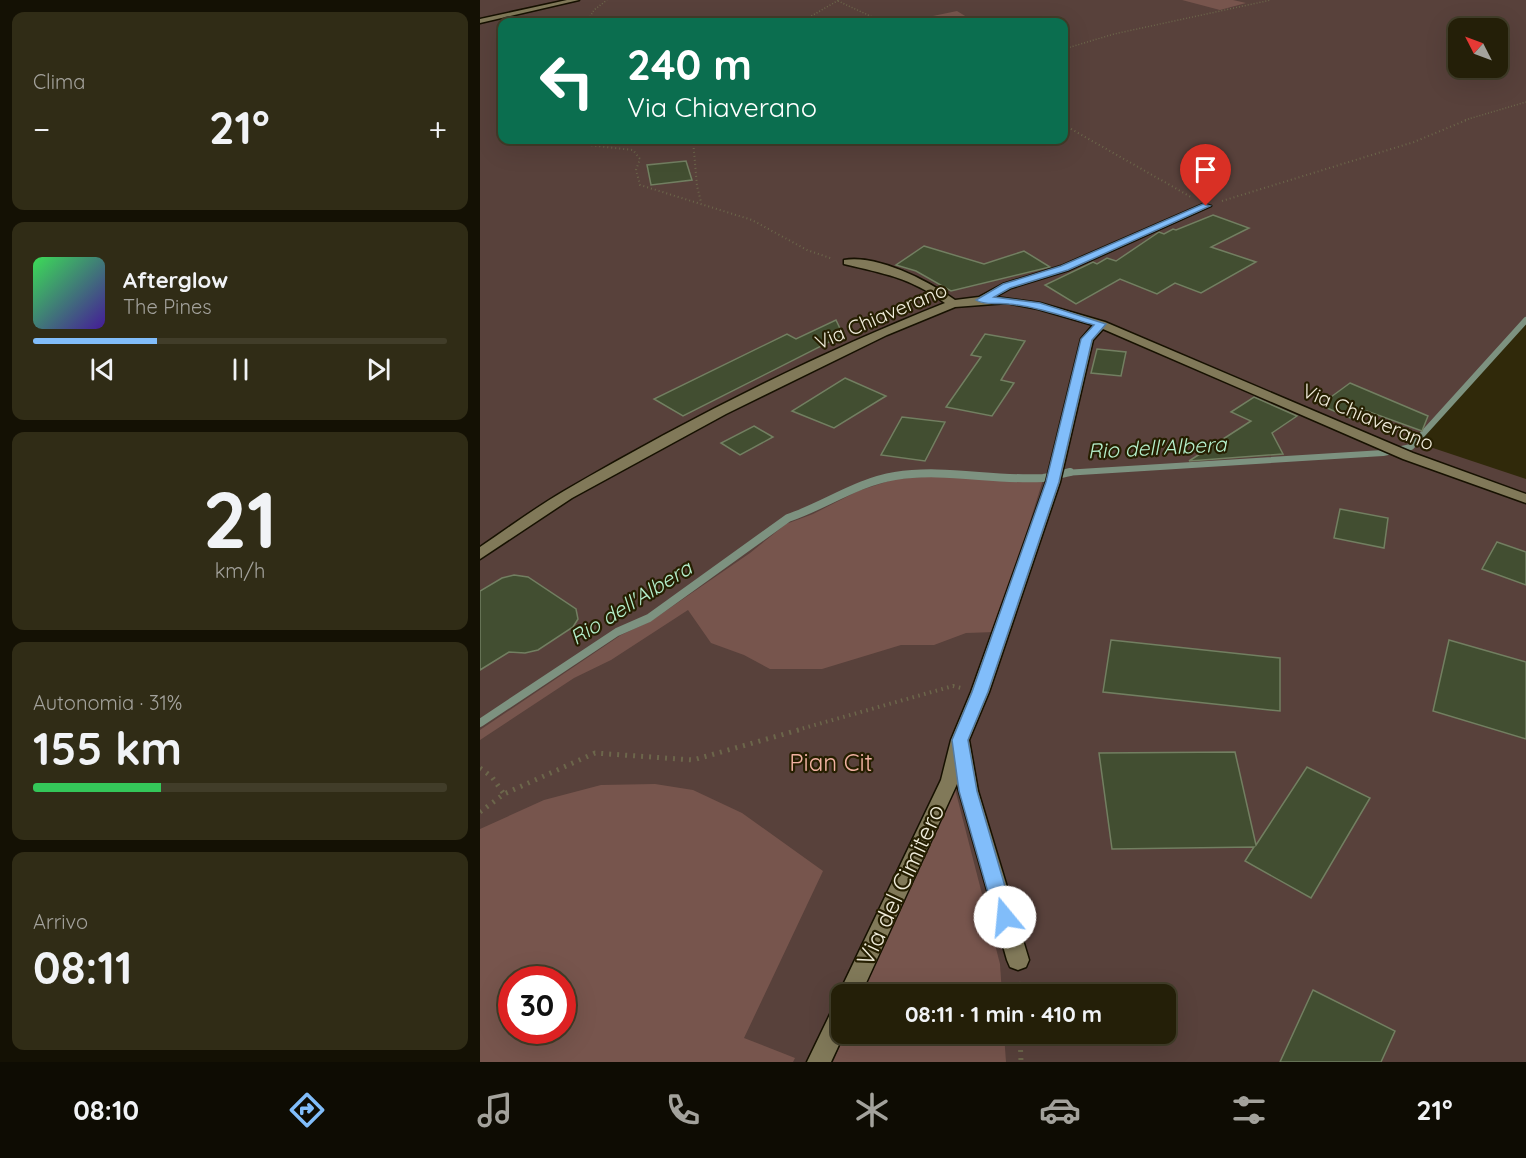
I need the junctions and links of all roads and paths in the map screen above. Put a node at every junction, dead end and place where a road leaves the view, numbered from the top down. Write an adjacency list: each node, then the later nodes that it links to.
1 (576, 0): 8 (street)
2 (607, 0): 5 (path)
3 (1271, 0): 9 (path)
4 (839, 1): 6 (path); 7 (path)
5 (591, 18)
6 (808, 18)
7 (875, 18)
8 (480, 21)
9 (1068, 48)
10 (1526, 102): 15 (path)
11 (1068, 127): 15 (path)
12 (578, 144): 14 (path)
13 (693, 144): 14 (path)
14 (701, 202): 16 (path)
15 (1206, 206): 17 (street)
16 (848, 262): 18 (street)
17 (982, 300): 18 (street, Via Chiaverano); 19 (street, Via Chiaverano)
18 (953, 304): 21 (street, Via Chiaverano)
19 (1101, 324): 20 (street, Via Chiaverano); 22 (street, Via del Cimitero)
20 (1526, 499)
21 (480, 554)
22 (980, 692): 23 (street, Via del Cimitero); 25 (path)
23 (960, 740): 27 (street); 28 (street, Via del Cimitero)
24 (480, 768): 25 (path)
25 (504, 794): 26 (path)
26 (480, 812)
27 (1018, 960)
28 (855, 984)
29 (831, 1037): 31 (street)
30 (1020, 1044): 32 (path)
31 (819, 1062)
32 (1021, 1062)

